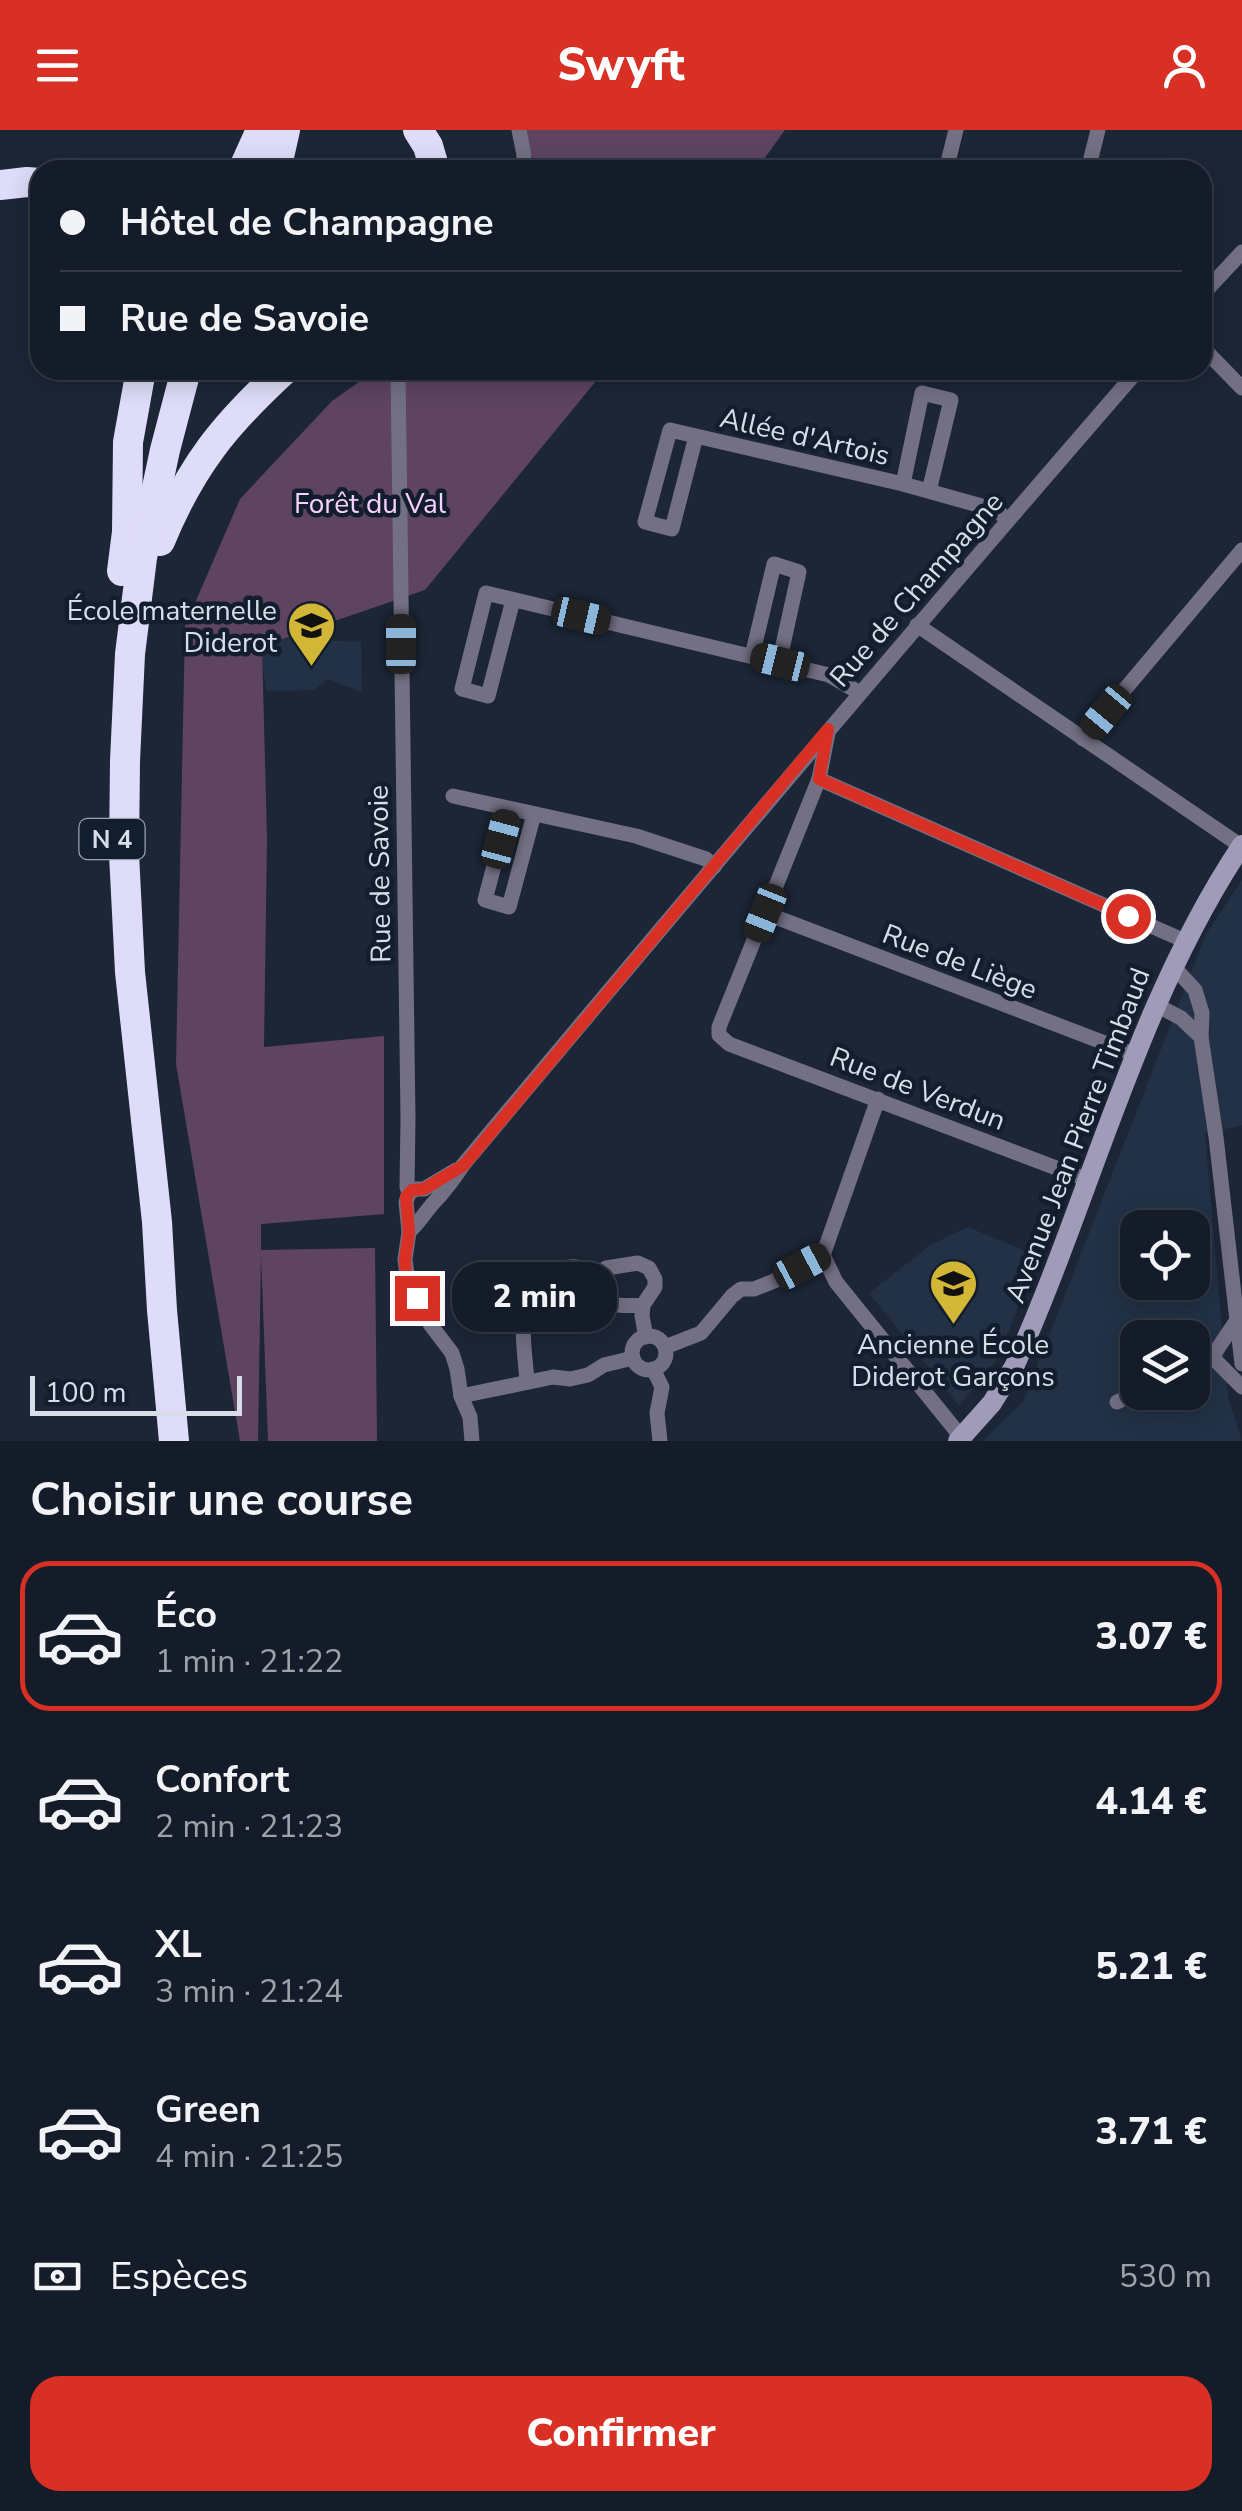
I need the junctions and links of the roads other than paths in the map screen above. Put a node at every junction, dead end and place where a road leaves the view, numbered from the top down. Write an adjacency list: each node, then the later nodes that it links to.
1 (261, 130): 9 (highway)
2 (273, 130): 10 (highway)
3 (285, 130): 11 (highway)
4 (418, 130): 12 (highway)
5 (432, 130): 13 (highway)
6 (519, 130): 14 (street)
7 (956, 130): 15 (street)
8 (1098, 130): 16 (street)
9 (248, 160)
10 (260, 160)
11 (278, 160)
12 (432, 160)
13 (445, 160)
14 (524, 160)
15 (948, 160)
16 (1090, 160)
17 (30, 182): 18 (highway)
18 (0, 185)
19 (1242, 252): 20 (street)
20 (1212, 282)
21 (1212, 357): 28 (street)
22 (139, 380): 41 (highway, N 4)
23 (170, 380): 41 (highway, N 4)
24 (183, 380): 41 (highway, N 4)
25 (274, 380): 41 (highway, N 4)
26 (398, 380): 56 (street, Rue de Savoie)
27 (1129, 380): 32 (street, Rue de Champagne)
28 (1242, 388)
29 (696, 436): 29 (street, Allée d'Artois); 30 (street, Allée d'Artois)
30 (903, 484): 31 (street, Allée d'Artois); 31 (street, Allée d'Artois)
31 (929, 491): 32 (street, Allée d'Artois)
32 (1008, 520): 35 (street, Rue de Champagne)
33 (1242, 550): 40 (street)
34 (513, 600): 34 (street); 36 (street)
35 (916, 625): 38 (street, Rue de Champagne); 40 (street)
36 (752, 656): 37 (street); 37 (street)
37 (780, 662): 38 (street)
38 (860, 694): 39 (street, Rue de Champagne)
39 (828, 729): 42 (street); 47 (street, Rue de Champagne)
40 (1084, 738): 46 (street)
41 (118, 764): 73 (highway, N 4)
42 (819, 779): 48 (street); 49 (street)
43 (453, 796): 44 (street)
44 (509, 809): 45 (street); 45 (street)
45 (534, 814): 47 (street)
46 (1242, 846): 49 (main road, Avenue Jean Pierre Timbaud)
47 (714, 867): 56 (street, Rue de Champagne)
48 (765, 913): 53 (street, Rue de Liège); 54 (street, Rue de Verdun)
49 (1185, 941): 50 (main road, Avenue Jean Pierre Timbaud)
50 (1173, 966): 51 (main road, Avenue Jean Pierre Timbaud); 52 (street)
51 (1156, 1005): 52 (street); 53 (main road, Avenue Jean Pierre Timbaud)
52 (1201, 1038): 60 (street)
53 (1136, 1055): 55 (main road, Avenue Jean Pierre Timbaud)
54 (878, 1099): 55 (street, Rue de Verdun); 57 (street)
55 (1088, 1180): 72 (main road, Avenue Jean Pierre Timbaud)
56 (420, 1199): 69 (street, Rue de Savoie)
57 (823, 1255): 62 (street); 72 (street)
58 (598, 1278): 59 (street); 59 (street); 67 (street)
59 (643, 1306): 61 (street)
60 (1237, 1320): 63 (street); 65 (street)
61 (646, 1337): 62 (street); 64 (street)
62 (665, 1348): 66 (street)
63 (1212, 1357): 68 (street)
64 (633, 1358): 66 (street); 67 (street)
65 (1242, 1364)
66 (653, 1369): 75 (street)
67 (527, 1382): 69 (street)
68 (1242, 1387)
69 (461, 1396): 74 (street, Rue de Savoie)
70 (1120, 1401): 71 (street)
71 (1117, 1402)
72 (960, 1439)
73 (174, 1441)
74 (472, 1441)
75 (660, 1441)

